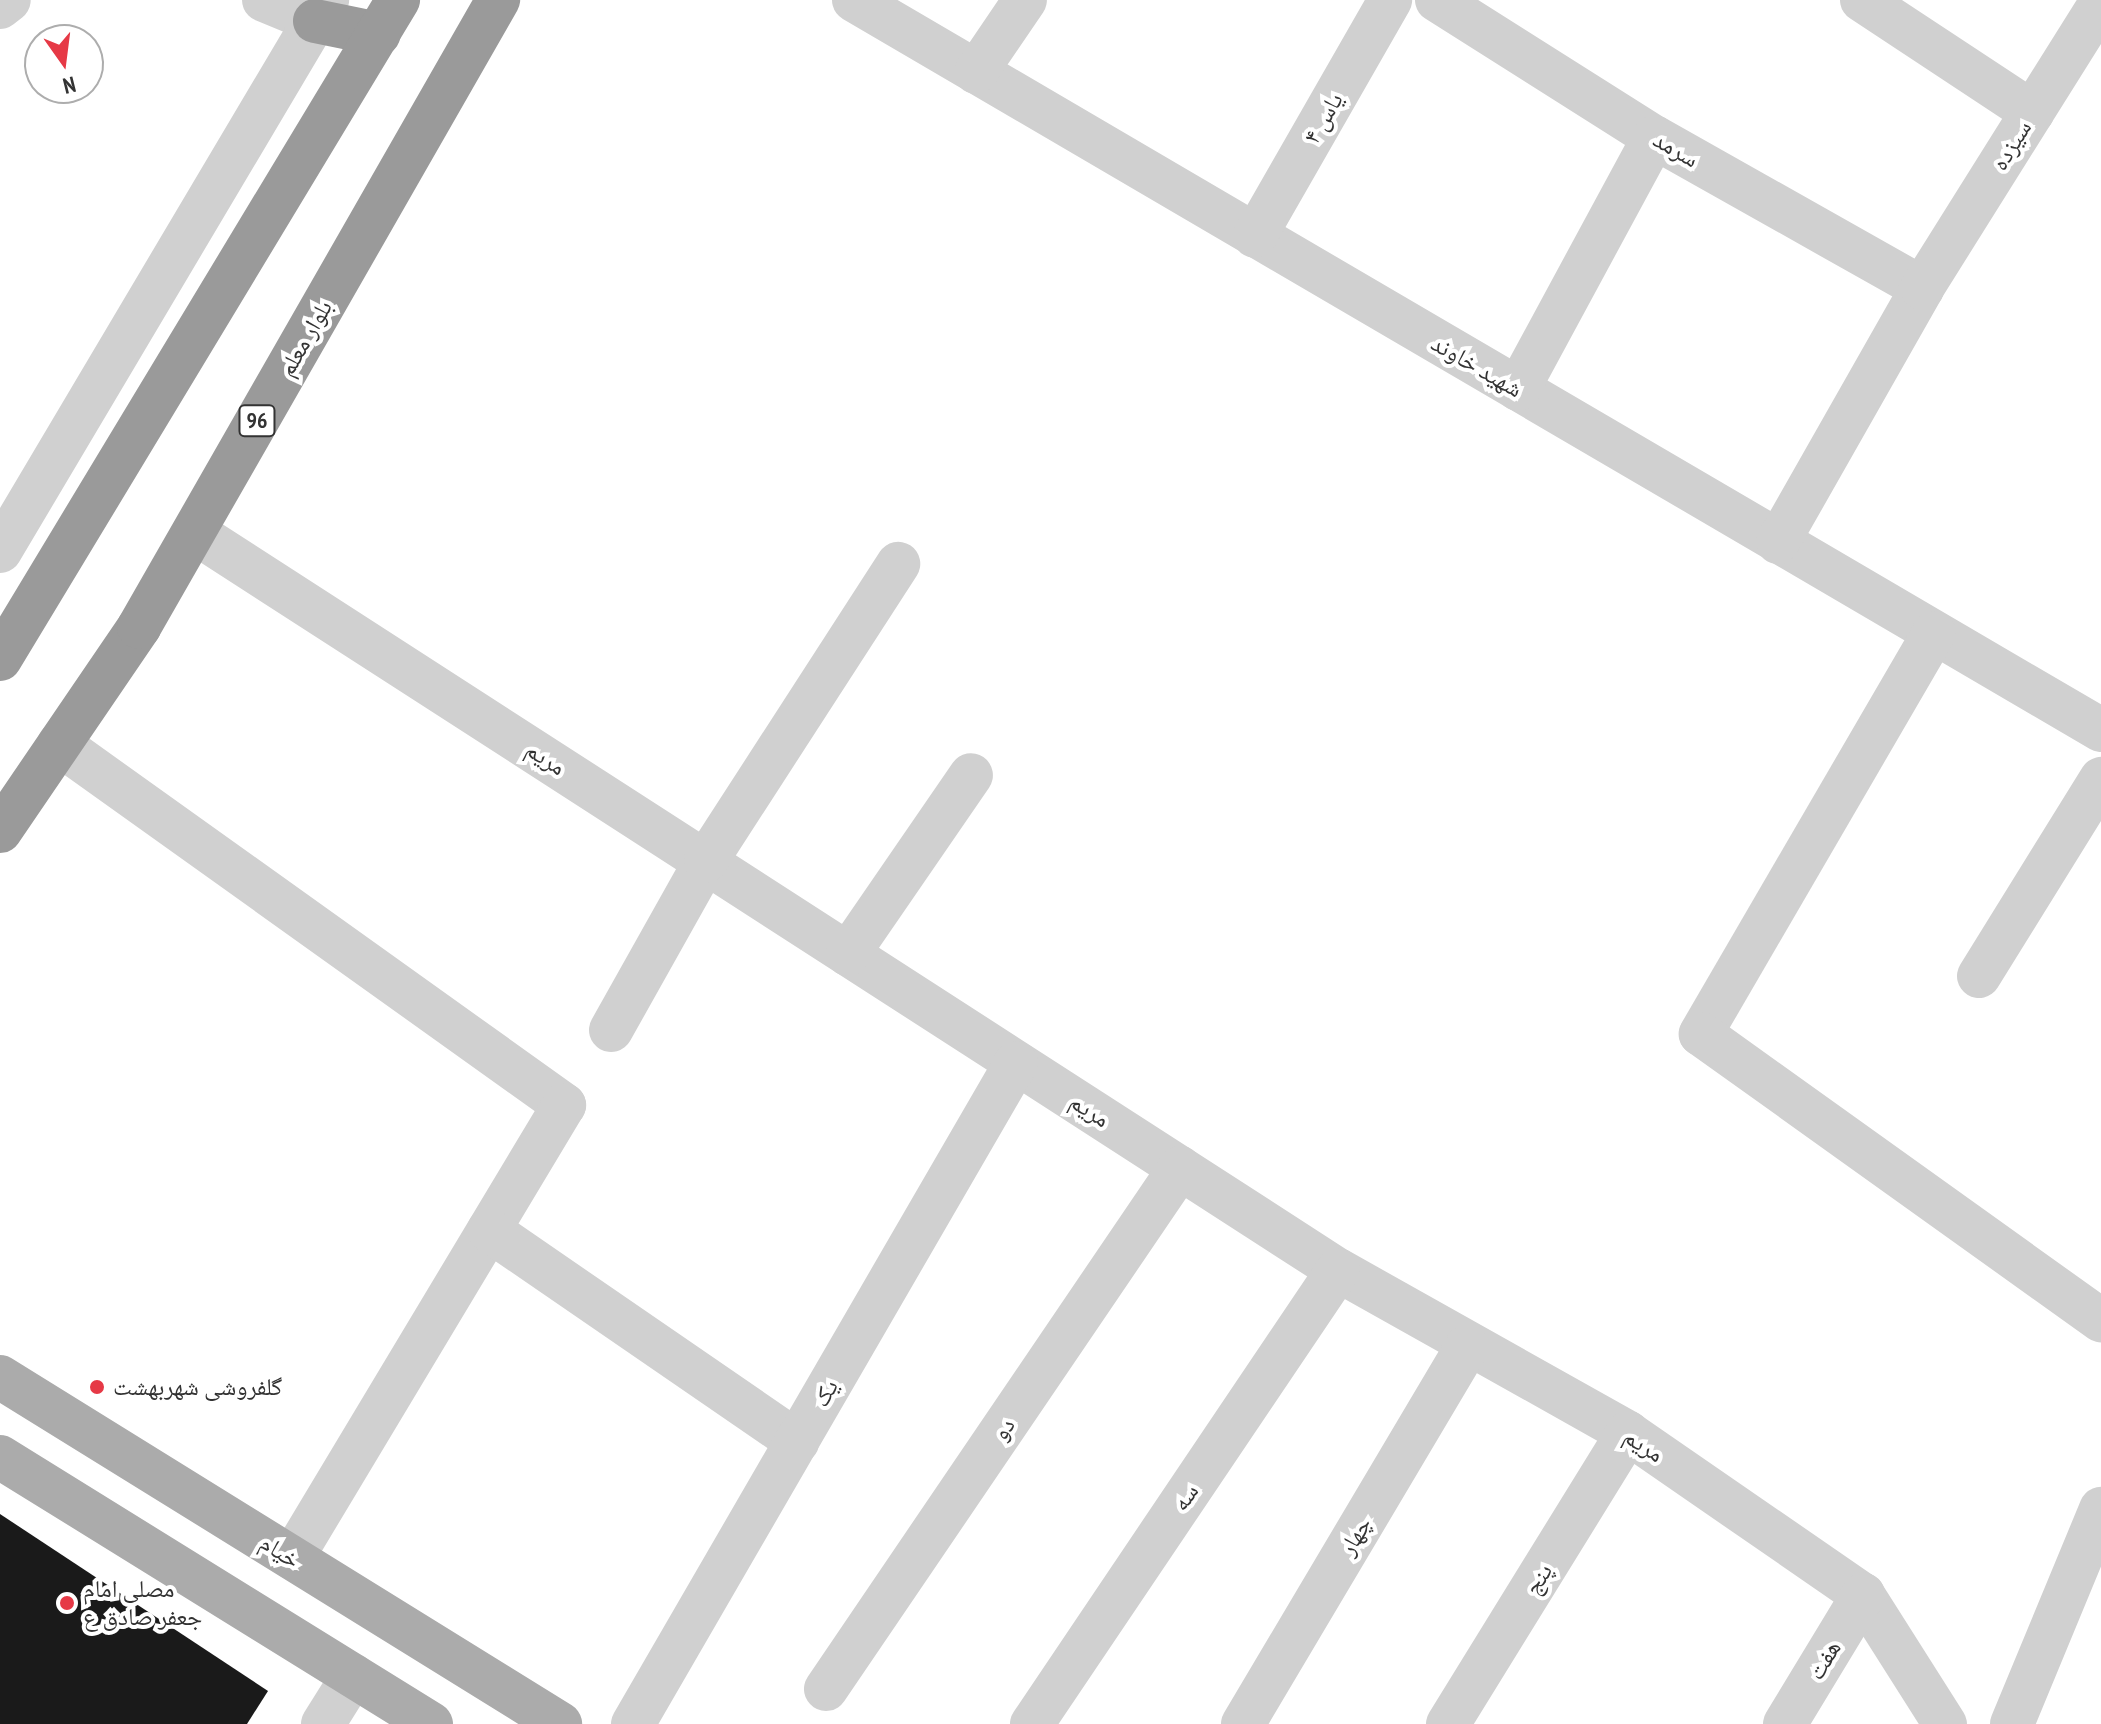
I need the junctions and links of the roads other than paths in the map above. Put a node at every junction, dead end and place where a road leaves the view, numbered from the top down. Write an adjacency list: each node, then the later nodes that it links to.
1 (9, 0): 10 (street)
2 (264, 0): 11 (street)
3 (498, 0): 19 (highway, بلوار معلم / 96)
4 (854, 0): 13 (street, شهید خاوند)
5 (1025, 0): 13 (street)
6 (1390, 0): 16 (street, یاس ۴)
7 (1437, 0): 15 (street, سرمد)
8 (1862, 0): 14 (street)
9 (2101, 3): 14 (street, سیزده)
10 (0, 7)
11 (321, 11): 12 (highway); 21 (street)
12 (389, 17): 24 (highway)
13 (976, 72): 16 (street, شهید خاوند)
14 (2032, 112): 17 (street, سیزده)
15 (1654, 137): 17 (street, سرمد); 18 (street)
16 (1255, 236): 18 (street, شهید خاوند)
17 (1922, 288): 20 (street, سیزده)
18 (1518, 389): 20 (street, شهید خاوند)
19 (194, 532): 26 (highway, بلوار معلم / 96); 30 (street, مریم)
20 (1778, 542): 23 (street, شهید خاوند)
21 (0, 551)
22 (898, 564): 30 (street)
23 (1934, 633): 25 (street, شهید خاوند); 38 (street)
24 (0, 659)
25 (2101, 730)
26 (59, 744): 29 (highway, بلوار معلم / 96); 36 (street)
27 (971, 775): 31 (street)
28 (2101, 779): 32 (street)
29 (0, 831)
30 (706, 861): 31 (street, مریم); 33 (street)
31 (848, 954): 34 (street, مریم)
32 (1979, 976)
33 (611, 1030)
34 (1016, 1063): 35 (street, مریم); 42 (street, یک)
35 (1180, 1168): 37 (street, مریم); 50 (street, دو)
36 (489, 1230): 42 (street); 47 (street)
37 (1338, 1270): 39 (street, مریم); 55 (street, سه)
38 (2101, 1320)
39 (1467, 1347): 41 (street, مریم); 56 (street, چهار)
40 (0, 1377): 44 (main road, خیام)
41 (1628, 1433): 48 (street, مریم); 57 (street, پنج)
42 (797, 1442): 54 (street, یک)
43 (0, 1457): 46 (main road)
44 (186, 1492): 46 (main road); 47 (main road, خیام)
45 (2101, 1509): 60 (street)
46 (151, 1551): 49 (main road)
47 (292, 1558): 53 (main road, خیام)
48 (1863, 1595): 58 (street, هفت); 59 (street, مریم)
49 (353, 1676): 51 (street); 52 (main road)
50 (826, 1689)
51 (323, 1724)
52 (431, 1724)
53 (560, 1724)
54 (633, 1724)
55 (1032, 1724)
56 (1243, 1724)
57 (1448, 1724)
58 (1785, 1724)
59 (1945, 1724)
60 (2012, 1724)

